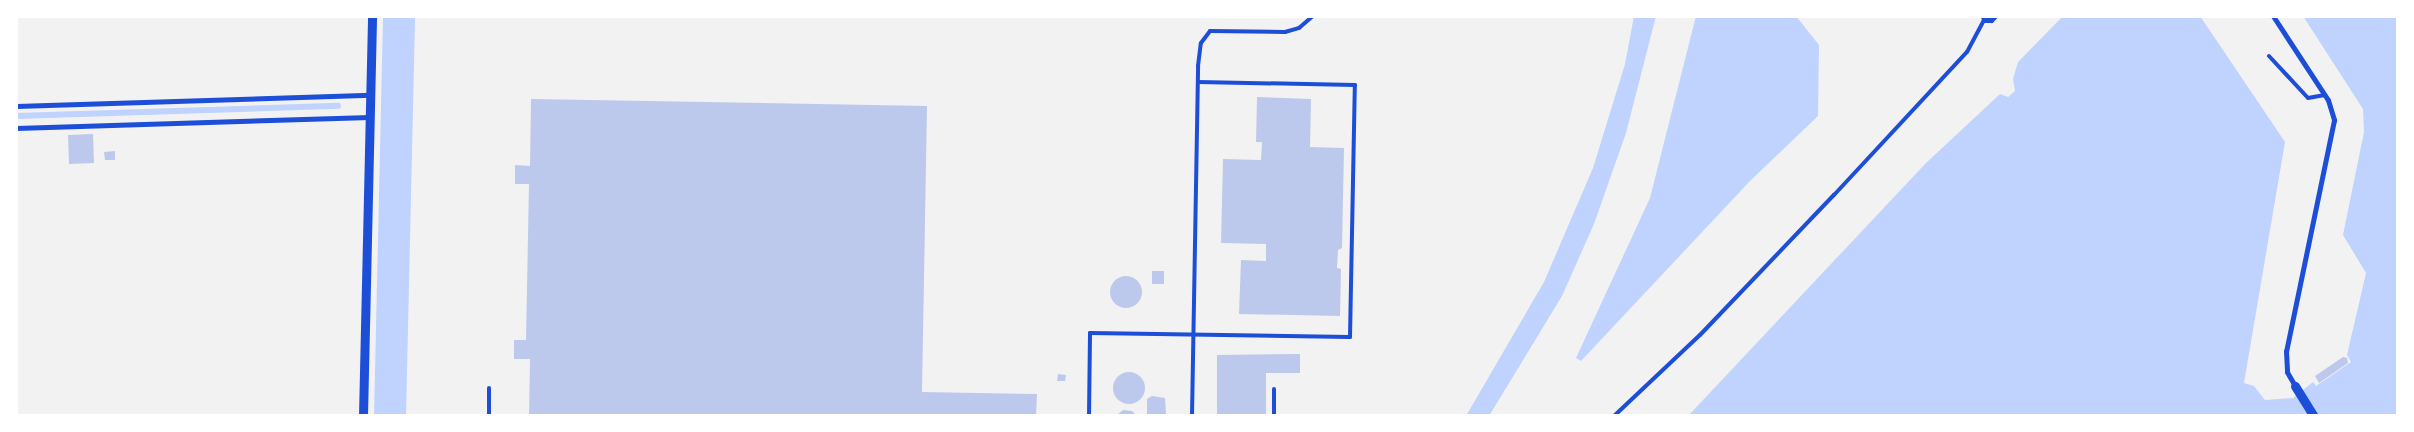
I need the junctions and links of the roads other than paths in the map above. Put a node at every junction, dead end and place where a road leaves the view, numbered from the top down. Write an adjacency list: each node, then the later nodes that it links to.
1 (372, 16): 8 (street)
2 (1313, 16): 7 (lane)
3 (1995, 16): 5 (street)
4 (2273, 16): 9 (street)
5 (1983, 18): 22 (lane)
6 (2269, 56): 9 (lane)
7 (1198, 82): 13 (lane); 13 (lane)
8 (371, 95): 10 (street); 11 (street)
9 (2325, 95): 14 (street)
10 (16, 106)
11 (370, 117): 12 (street); 17 (street)
12 (16, 128)
13 (1194, 334): 19 (lane); 20 (lane)
14 (2295, 386): 23 (street)
15 (489, 388): 18 (lane)
16 (1274, 389): 21 (lane)
17 (363, 416)
18 (489, 416)
19 (1089, 416)
20 (1192, 416)
21 (1274, 416)
22 (1614, 416)
23 (2314, 416)

